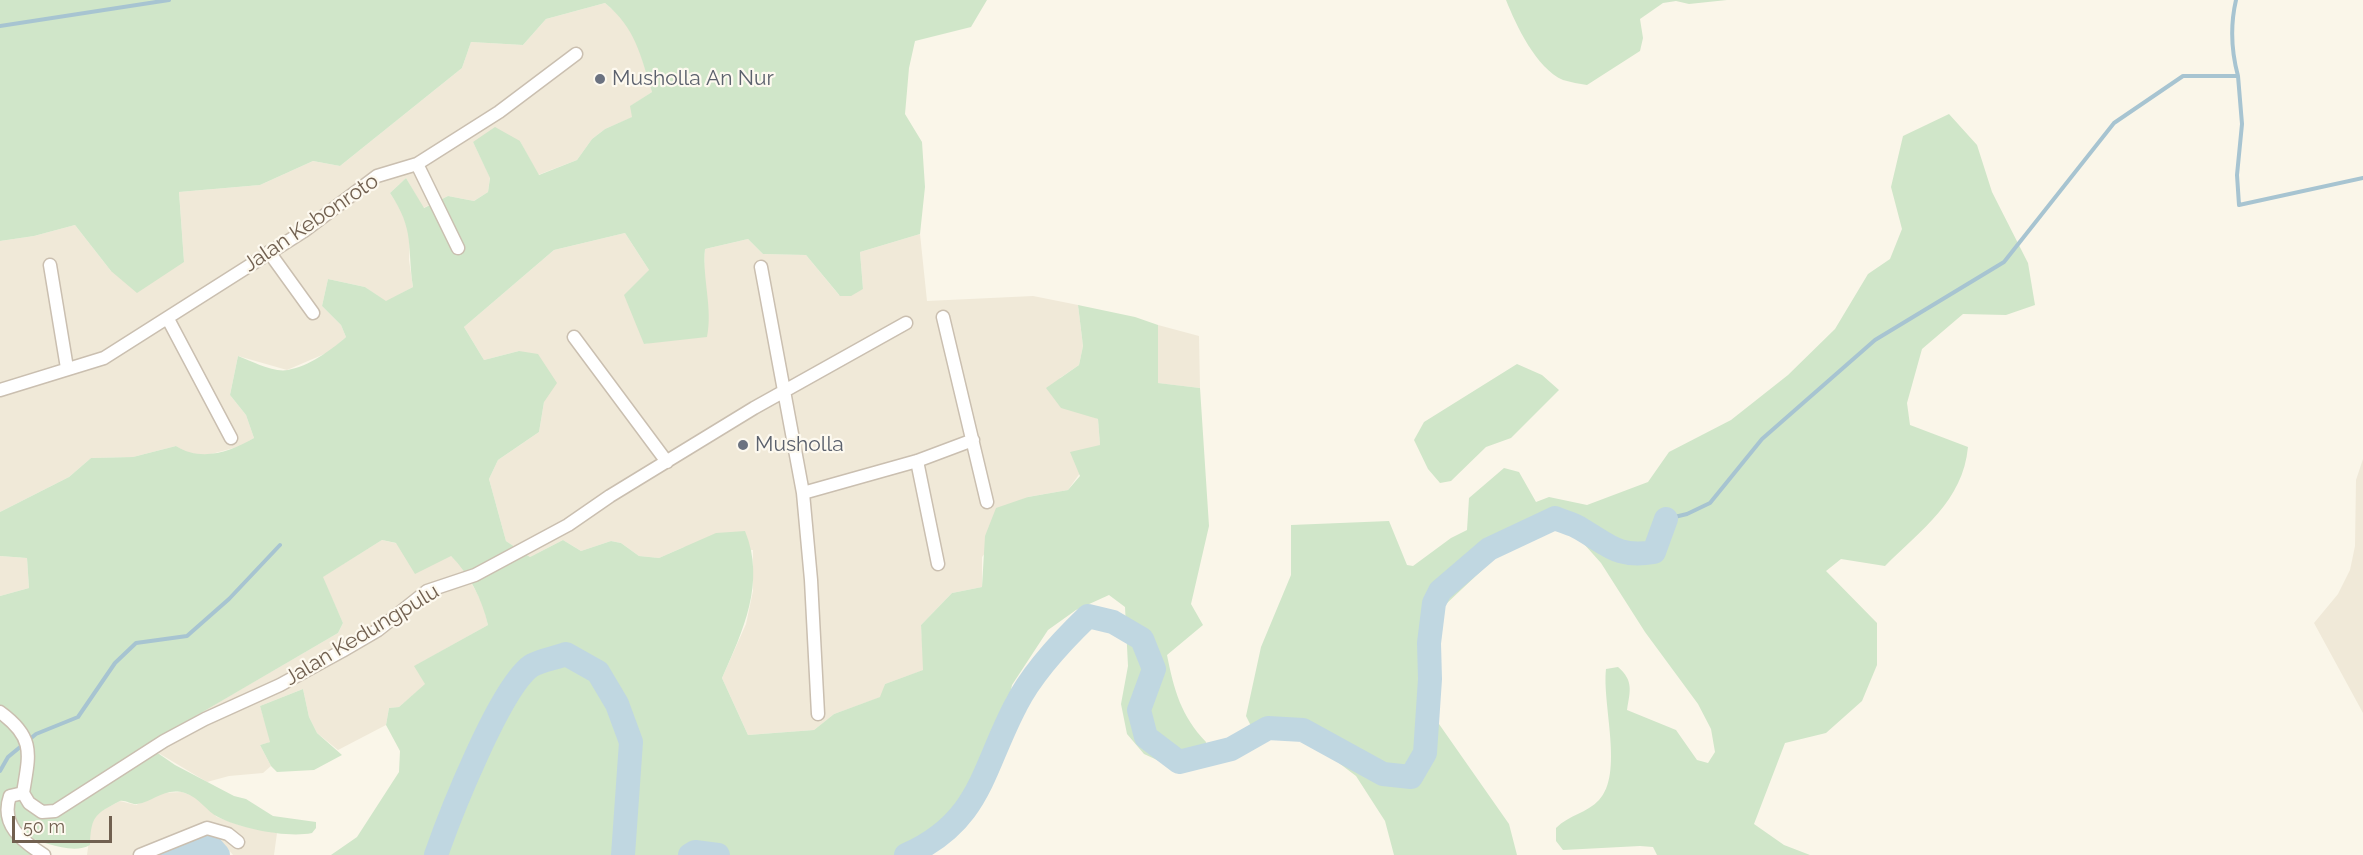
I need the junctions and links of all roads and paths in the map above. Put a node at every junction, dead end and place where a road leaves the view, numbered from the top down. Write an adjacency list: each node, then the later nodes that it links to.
1 (576, 54): 2 (street, Jalan Kebonroto)
2 (417, 164): 3 (street); 4 (street, Jalan Kebonroto)
3 (458, 248)
4 (269, 252): 7 (street); 9 (street, Jalan Kebonroto)
5 (50, 265): 12 (street)
6 (761, 267): 14 (street)
7 (313, 313)
8 (943, 317): 16 (street)
9 (168, 319): 12 (street, Jalan Kebonroto); 15 (street)
10 (906, 323): 14 (street, Jalan Kedungpulu)
11 (574, 337): 18 (street)
12 (67, 368): 13 (street, Jalan Kebonroto)
13 (0, 390)
14 (784, 392): 18 (street, Jalan Kedungpulu); 19 (street)
15 (231, 438)
16 (973, 440): 17 (street); 20 (street)
17 (917, 460): 19 (street); 21 (street)
18 (667, 462): 24 (street, Jalan Kedungpulu)
19 (803, 493): 23 (street)
20 (987, 502)
21 (938, 564)
22 (0, 712): 24 (street)
23 (818, 714)
24 (23, 793): 26 (street)
25 (238, 842): 27 (street)
26 (44, 855)
27 (140, 855)

